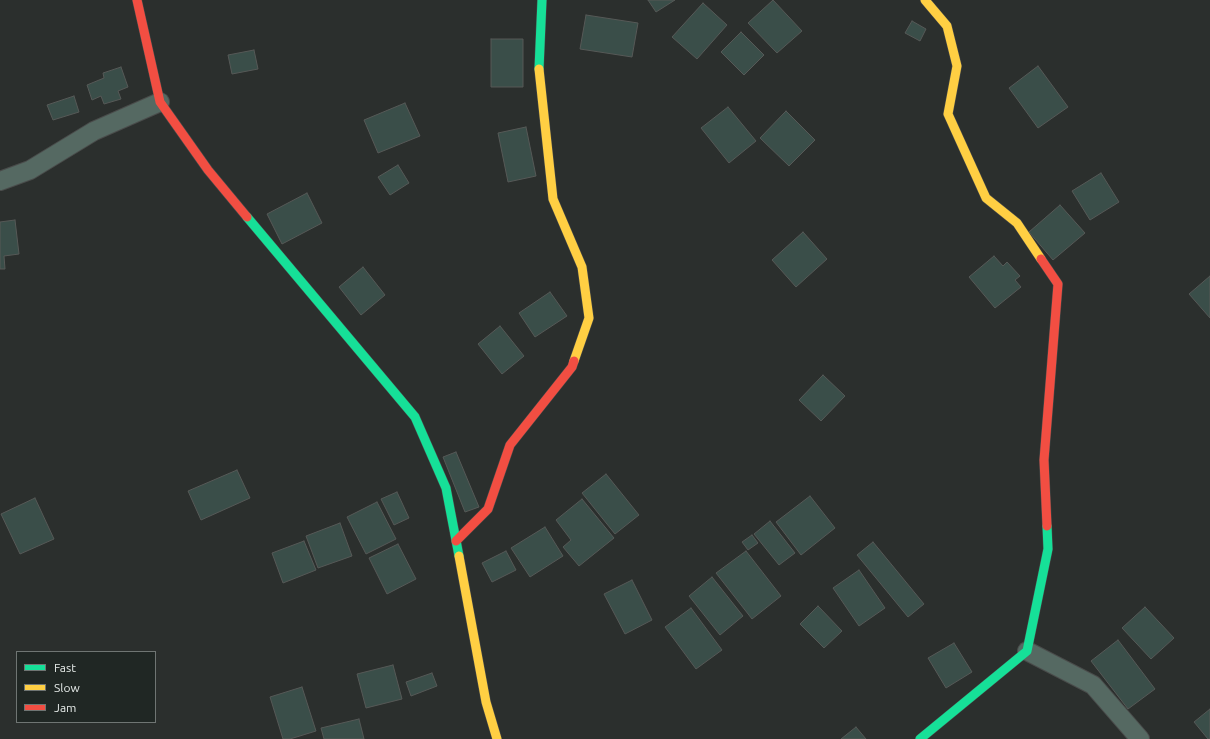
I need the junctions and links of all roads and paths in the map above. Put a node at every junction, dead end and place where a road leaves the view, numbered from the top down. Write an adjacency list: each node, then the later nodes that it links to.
1 (136, 0): 4 (street)
2 (542, 0): 6 (street)
3 (925, 0): 7 (street)
4 (160, 102): 5 (street); 6 (street)
5 (0, 181)
6 (456, 541): 8 (street)
7 (1027, 651): 9 (street); 10 (street)
8 (497, 739)
9 (920, 739)
10 (1140, 739)

